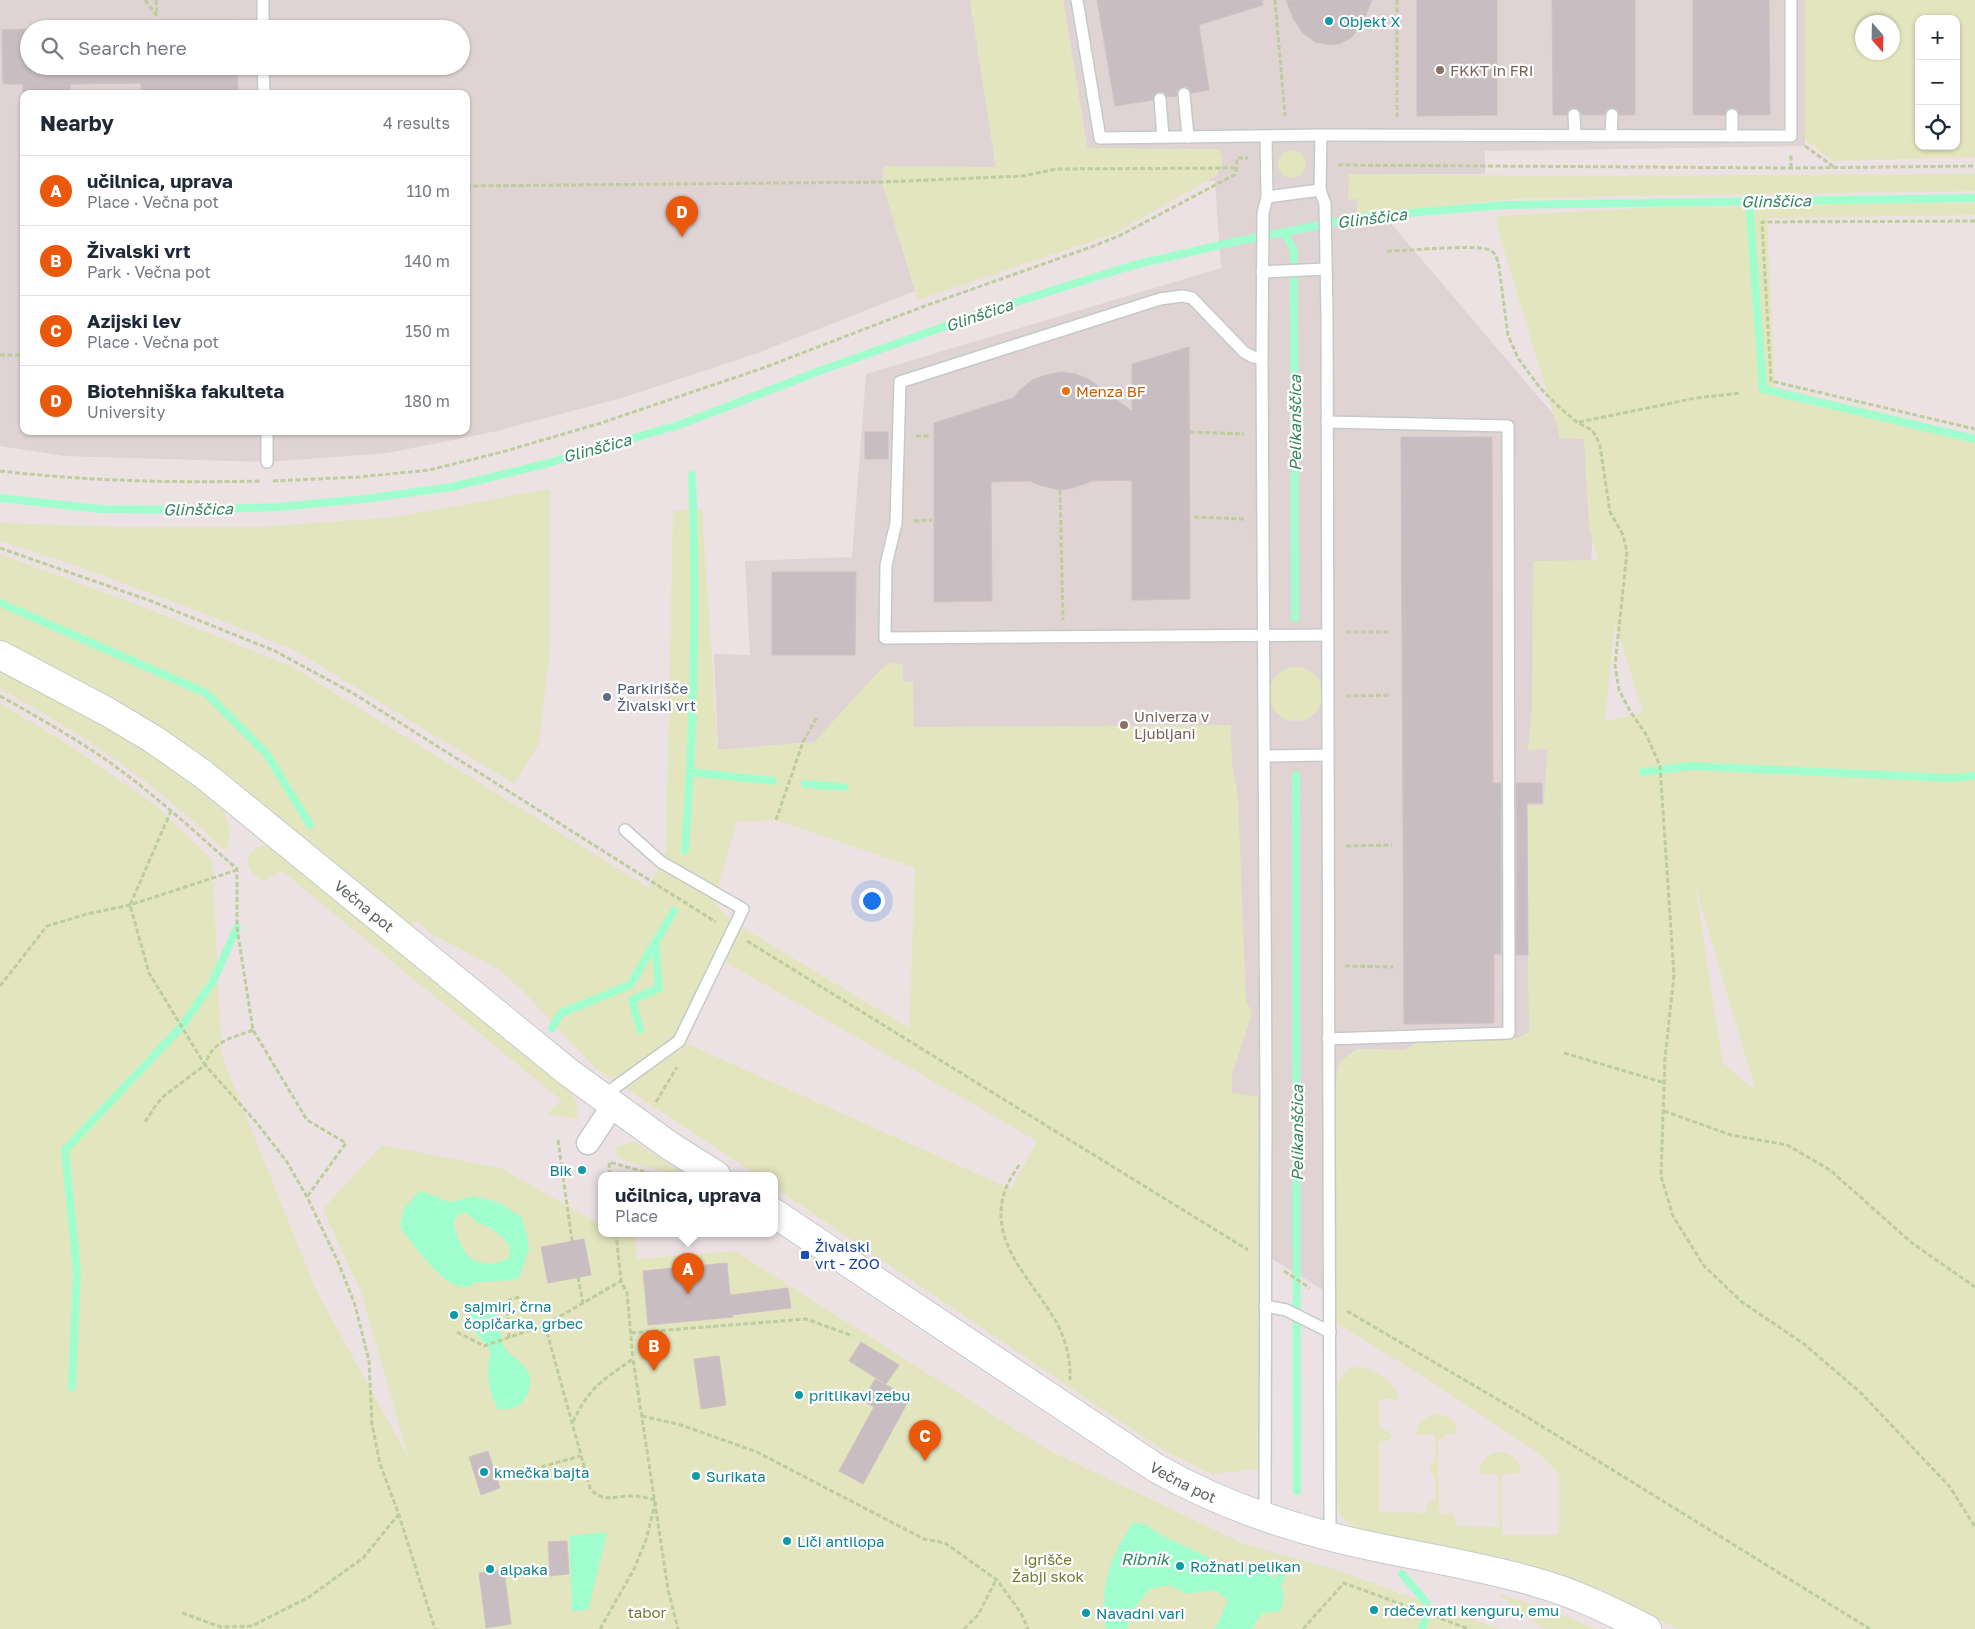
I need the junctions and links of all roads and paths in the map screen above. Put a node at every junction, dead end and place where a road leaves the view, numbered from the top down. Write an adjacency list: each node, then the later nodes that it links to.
1 (146, 0): 2 (path)
2 (156, 0)
3 (263, 0): 8 (lane)
4 (1077, 0): 23 (lane)
5 (1274, 0): 20 (path)
6 (1397, 0): 21 (path)
7 (1791, 0): 22 (lane)
8 (263, 20)
9 (263, 75): 10 (lane)
10 (264, 90)
11 (1184, 94): 24 (lane)
12 (1160, 98): 23 (lane)
13 (1574, 115): 17 (lane)
14 (1612, 115): 18 (lane)
15 (1732, 115): 22 (lane)
16 (1321, 135): 20 (lane); 21 (lane); 29 (lane)
17 (1575, 135): 18 (lane); 21 (lane)
18 (1611, 135): 22 (lane)
19 (1266, 136): 20 (lane); 24 (lane); 26 (lane)
20 (1286, 136)
21 (1397, 136)
22 (1732, 136)
23 (1163, 137): 24 (lane)
24 (1188, 137)
25 (1798, 142): 32 (path)
26 (1266, 158): 30 (path); 35 (lane)
27 (1791, 162): 31 (path)
28 (1975, 166): 32 (path)
29 (1321, 167): 31 (path); 34 (lane)
30 (1236, 168): 33 (path); 51 (path)
31 (1790, 168): 32 (path)
32 (1834, 168)
33 (470, 186)
34 (1320, 190): 35 (lane); 38 (lane)
35 (1267, 197): 39 (lane)
36 (1975, 221): 46 (path)
37 (1387, 251): 45 (path)
38 (1326, 269): 39 (lane); 44 (lane)
39 (1262, 272): 42 (lane)
40 (0, 355): 41 (path)
41 (20, 355)
42 (1262, 358): 48 (lane); 59 (lane)
43 (1741, 393): 45 (path)
44 (1327, 422): 57 (lane); 79 (lane)
45 (1578, 423): 82 (path)
46 (1975, 429)
47 (1190, 432): 48 (path)
48 (1263, 434): 54 (lane)
49 (267, 435): 50 (lane)
50 (267, 462)
51 (0, 471)
52 (1060, 490): 59 (path)
53 (1194, 517): 54 (path)
54 (1263, 520): 58 (lane)
55 (0, 548): 74 (path)
56 (1390, 632): 57 (path)
57 (1326, 635): 58 (lane); 63 (lane)
58 (1264, 636): 59 (lane); 66 (lane)
59 (1063, 638)
60 (0, 655): 83 (main road, Večna pot)
61 (0, 696): 67 (path)
62 (1390, 696): 63 (path)
63 (1328, 697): 65 (lane)
64 (817, 717): 68 (path)
65 (1327, 755): 66 (lane); 71 (lane)
66 (1265, 756): 96 (lane)
67 (171, 811): 72 (path); 73 (path)
68 (776, 820)
69 (625, 830): 74 (lane)
70 (1392, 845): 71 (path)
71 (1328, 846): 75 (lane)
72 (237, 869): 73 (path); 78 (path)
73 (130, 905): 77 (path); 81 (path)
74 (732, 932): 83 (lane); 96 (path)
75 (1327, 966): 76 (path); 79 (lane)
76 (1393, 967)
77 (0, 986)
78 (253, 1030): 81 (path); 92 (path)
79 (1328, 1039): 101 (lane)
80 (1564, 1053): 82 (path)
81 (205, 1065): 85 (path); 92 (path)
82 (1665, 1083): 84 (path)
83 (607, 1101): 87 (street); 91 (main road, Večna pot)
84 (1664, 1111): 99 (path); 119 (path)
85 (145, 1122)
86 (558, 1140): 95 (path)
87 (588, 1143)
88 (1019, 1165): 111 (path)
89 (610, 1172): 90 (path)
90 (645, 1172)
91 (711, 1172)
92 (307, 1198): 117 (path)
93 (778, 1216): 111 (main road, Večna pot)
94 (616, 1237): 98 (path)
95 (572, 1242)
96 (1265, 1260): 101 (path); 103 (lane)
97 (578, 1277): 102 (path)
98 (621, 1281): 102 (path); 107 (path)
99 (1975, 1287)
100 (522, 1296): 109 (path)
101 (1329, 1300): 105 (lane); 132 (path)
102 (583, 1303): 104 (path)
103 (1265, 1306): 105 (lane); 118 (lane)
104 (544, 1325): 109 (path); 113 (path)
105 (1326, 1330): 120 (lane)
106 (457, 1332): 109 (path)
107 (631, 1333): 108 (path); 110 (path)
108 (853, 1336)
109 (507, 1339)
110 (634, 1359): 112 (path); 113 (path)
111 (1067, 1408): 118 (main road, Večna pot)
112 (642, 1416): 116 (path); 121 (path)
113 (573, 1423): 114 (path)
114 (580, 1456): 115 (path); 116 (path)
115 (506, 1478)
116 (656, 1500): 125 (path); 126 (path)
117 (399, 1515): 122 (path); 124 (path)
118 (1265, 1518): 120 (main road, Večna pot)
119 (1975, 1527)
120 (1330, 1537): 123 (main road, Večna pot)
121 (997, 1580): 127 (path); 128 (path)
122 (182, 1613)
123 (1618, 1623): 131 (main road, Večna pot)
124 (436, 1629)
125 (600, 1629)
126 (678, 1629)
127 (964, 1629)
128 (1028, 1629)
129 (1304, 1629): 130 (path)
130 (1468, 1629)
131 (1647, 1629)
132 (1870, 1629)

